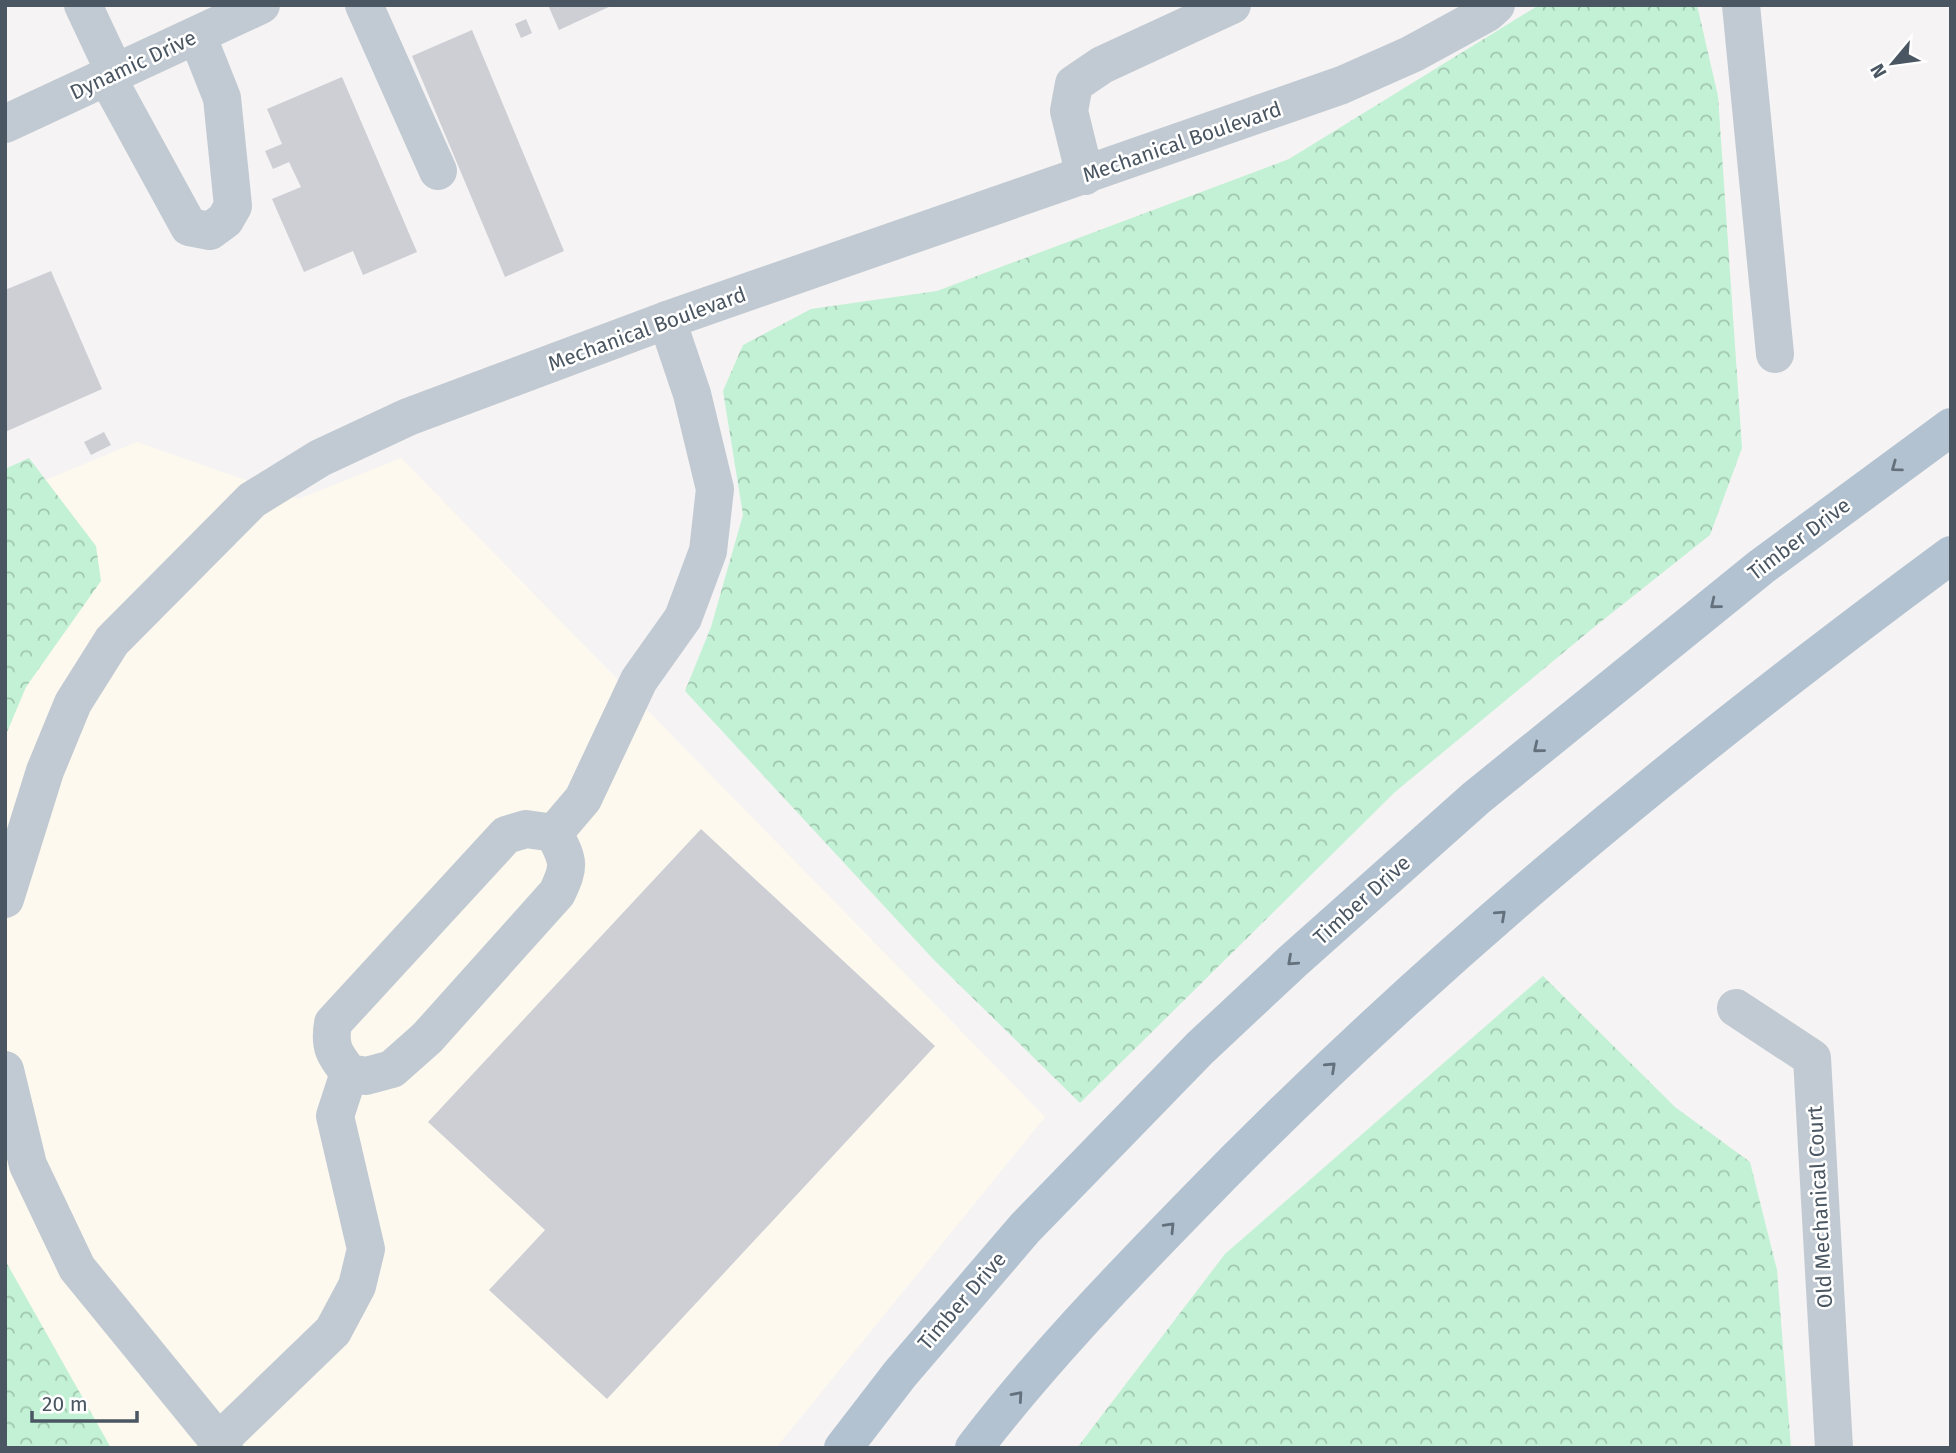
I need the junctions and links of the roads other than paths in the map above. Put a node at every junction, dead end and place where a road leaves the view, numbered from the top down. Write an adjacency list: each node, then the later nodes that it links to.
1 (83, 5): 8 (street)
2 (261, 5): 7 (street, Dynamic Drive)
3 (364, 5): 10 (street)
4 (1232, 5): 11 (street)
5 (1496, 5): 11 (street, Mechanical Boulevard)
6 (1741, 5): 13 (street)
7 (207, 22): 8 (street, Dynamic Drive); 8 (street)
8 (111, 75): 9 (street, Dynamic Drive)
9 (5, 124)
10 (438, 171)
11 (1085, 176): 12 (street, Mechanical Boulevard)
12 (667, 320): 16 (street); 17 (street, Mechanical Boulevard)
13 (1775, 354)
14 (1951, 426): 22 (main road, Timber Drive, one-way to 22)
15 (1951, 555): 23 (main road, one-way to 15)
16 (554, 833): 20 (street); 20 (street)
17 (5, 899)
18 (1736, 1008): 24 (street, Old Mechanical Court)
19 (5, 1070): 21 (street)
20 (349, 1073): 21 (street)
21 (221, 1445)
22 (843, 1448)
23 (974, 1448)
24 (1834, 1448)

